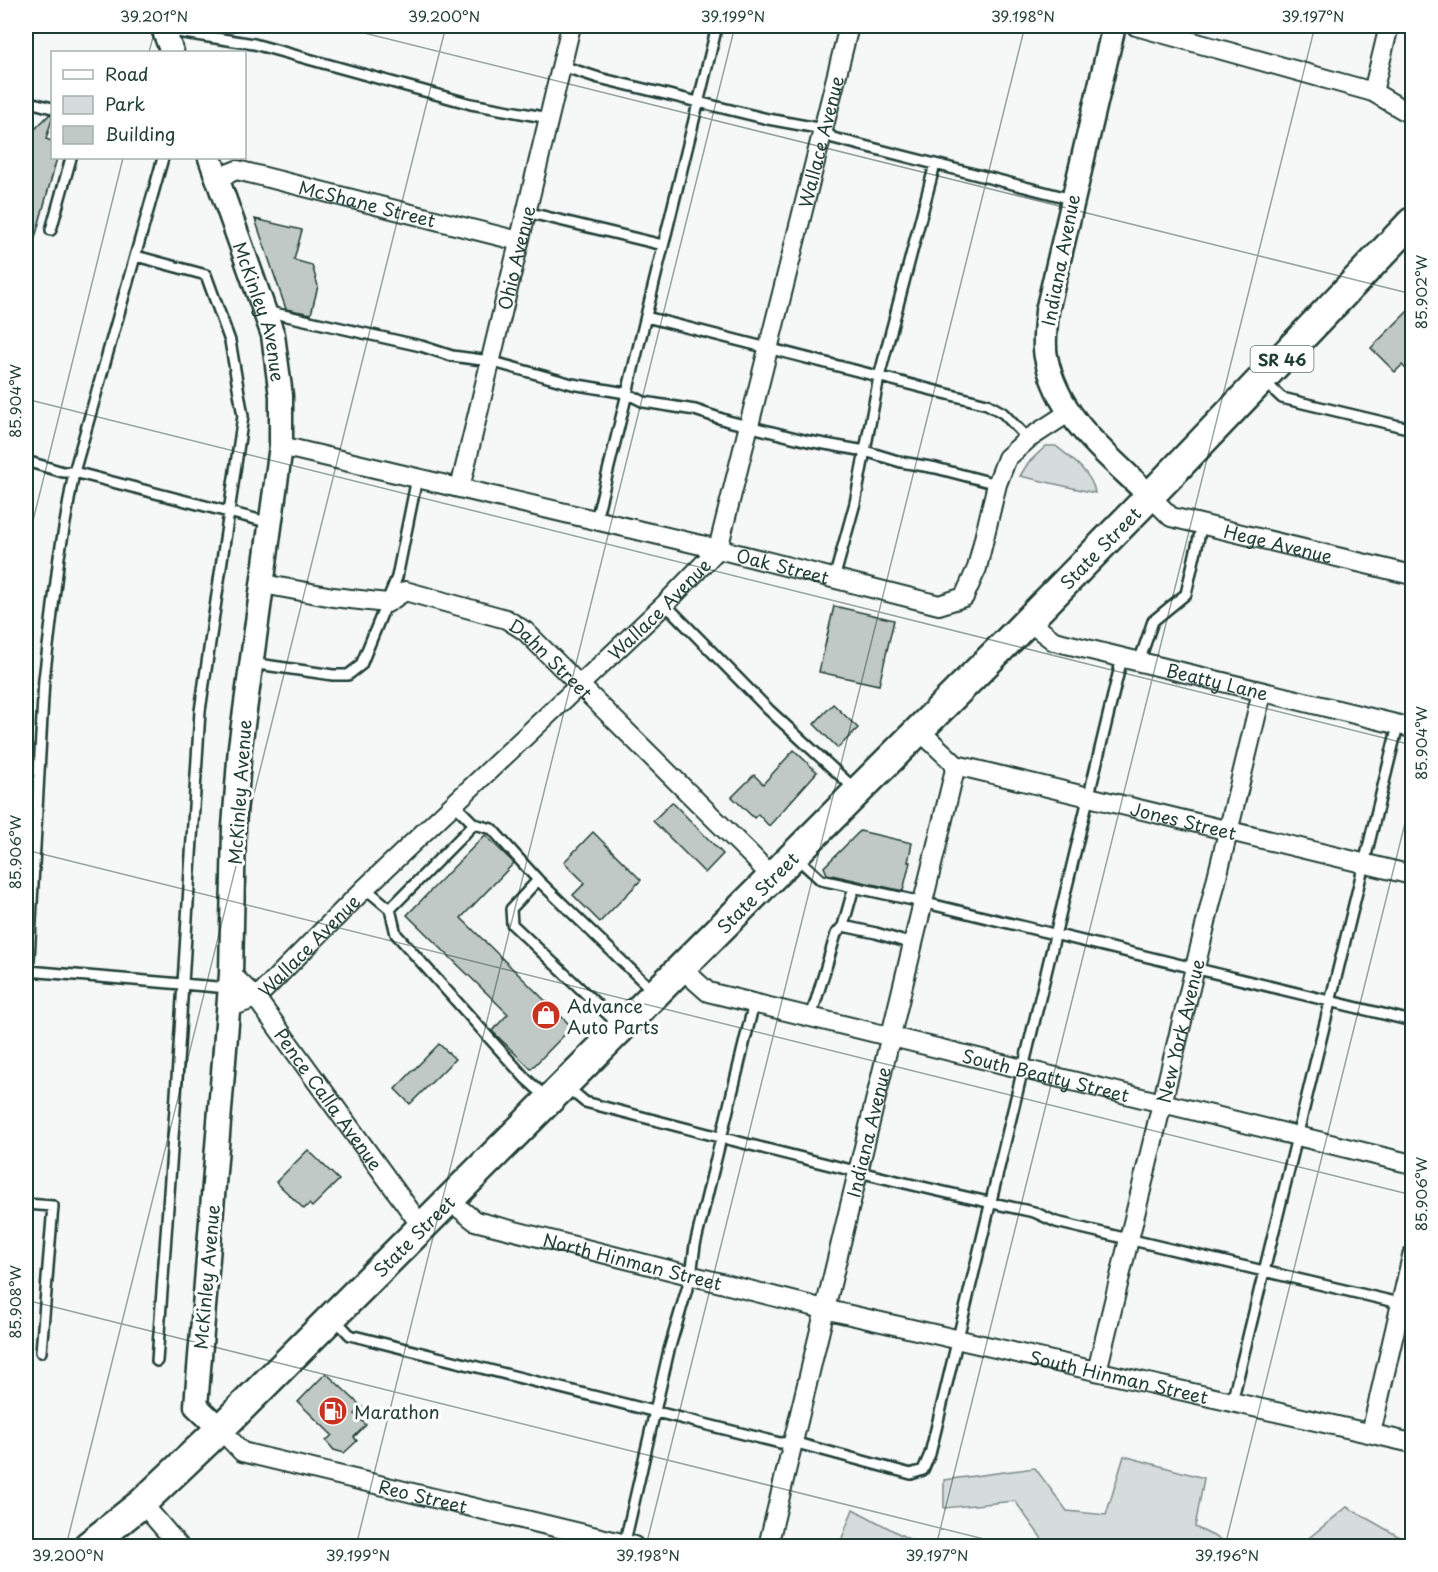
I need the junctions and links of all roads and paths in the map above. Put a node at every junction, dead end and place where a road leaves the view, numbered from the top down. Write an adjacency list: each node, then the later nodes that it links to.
1 (572, 26): 8 (street, Ohio Avenue)
2 (717, 26): 12 (lane)
3 (849, 26): 16 (street, Wallace Avenue)
4 (1114, 26): 21 (street, Indiana Avenue)
5 (1136, 26): 9 (street)
6 (1389, 26): 9 (street)
7 (167, 37): 15 (lane)
8 (562, 66): 12 (lane); 15 (street, Ohio Avenue)
9 (1373, 92): 14 (street)
10 (1413, 92): 14 (lane)
11 (26, 101): 13 (lane)
12 (698, 101): 16 (lane); 26 (lane)
13 (51, 108)
14 (1410, 113)
15 (549, 118): 22 (street, Ohio Avenue)
16 (823, 129): 19 (lane); 30 (street, Wallace Avenue)
17 (71, 159): 24 (lane)
18 (163, 159): 27 (lane)
19 (935, 164): 21 (lane); 32 (lane)
20 (213, 168): 25 (street, McShane Street); 28 (street, McKinley Avenue)
21 (1072, 199): 35 (street, Indiana Avenue)
22 (526, 213): 25 (street, Ohio Avenue); 26 (lane)
23 (1413, 222): 33 (highway, State Street / SR 46)
24 (51, 230)
25 (519, 241): 31 (street, Ohio Avenue)
26 (663, 245): 29 (lane)
27 (136, 256): 42 (lane); 47 (lane)
28 (265, 311): 31 (lane); 39 (street, McKinley Avenue)
29 (646, 317): 30 (lane); 34 (lane)
30 (768, 348): 32 (lane); 36 (street, Wallace Avenue)
31 (490, 361): 34 (lane); 45 (street, Ohio Avenue)
32 (879, 377): 38 (lane); 40 (lane)
33 (1262, 380): 37 (lane); 46 (highway, State Street / SR 46)
34 (626, 393): 36 (lane); 48 (lane)
35 (1068, 413): 38 (street, Oak Street); 46 (street, Indiana Avenue)
36 (748, 426): 40 (lane); 51 (street, Wallace Avenue)
37 (1413, 429)
38 (1028, 439): 44 (street, Oak Street)
39 (280, 446): 43 (street, Oak Street); 49 (street, McKinley Avenue)
40 (865, 451): 44 (lane); 53 (lane)
41 (26, 461): 42 (lane)
42 (74, 472): 47 (lane); 84 (lane)
43 (417, 478): 45 (street, Oak Street); 55 (lane)
44 (997, 484): 53 (street, Oak Street)
45 (460, 488): 48 (street, Oak Street)
46 (1150, 496): 50 (street, Hege Avenue); 57 (highway, State Street / SR 46)
47 (228, 512): 49 (lane); 85 (lane)
48 (596, 520): 51 (street, Oak Street)
49 (271, 523): 54 (street, McKinley Avenue)
50 (1202, 524): 52 (street, Hege Avenue); 58 (lane)
51 (718, 549): 53 (street, Oak Street); 56 (street, Wallace Avenue)
52 (1413, 575)
53 (834, 579)
54 (263, 584): 55 (street, Dahn Street); 59 (street, McKinley Avenue)
55 (387, 603): 59 (lane); 60 (street, Dahn Street)
56 (665, 604): 60 (street, Wallace Avenue); 65 (lane)
57 (1028, 621): 58 (street, Beatty Lane); 63 (highway, State Street / SR 46)
58 (1131, 660): 61 (street, Beatty Lane); 66 (lane)
59 (251, 663): 86 (street, McKinley Avenue)
60 (579, 686): 67 (street, Wallace Avenue); 73 (street, Dahn Street)
61 (1262, 692): 62 (street, Beatty Lane); 69 (street, New York Avenue)
62 (1405, 726): 71 (lane)
63 (919, 730): 64 (street); 65 (highway, State Street / SR 46)
64 (956, 765): 66 (street, Jones Street); 77 (street, Indiana Avenue)
65 (858, 792): 70 (highway, State Street / SR 46)
66 (1089, 797): 69 (street, Jones Street); 80 (lane)
67 (454, 804): 68 (lane); 76 (street, Wallace Avenue)
68 (474, 824): 74 (lane); 78 (lane)
69 (1228, 830): 71 (street, Jones Street); 83 (street, New York Avenue)
70 (794, 855): 73 (highway, State Street / SR 46); 75 (lane)
71 (1364, 863): 72 (street, Jones Street); 89 (lane)
72 (1413, 874)
73 (772, 878): 82 (highway, State Street / SR 46)
74 (538, 880): 87 (lane); 94 (lane)
75 (854, 887): 77 (lane); 79 (lane)
76 (365, 888): 78 (lane); 88 (street, Wallace Avenue)
77 (922, 902): 80 (lane); 81 (street, Indiana Avenue)
78 (390, 909): 97 (lane)
79 (843, 926): 81 (lane); 92 (lane)
80 (1056, 936): 83 (lane); 96 (lane)
81 (912, 944): 95 (street, Indiana Avenue)
82 (681, 968): 87 (highway, State Street / SR 46); 90 (street, South Beatty Street)
83 (1195, 969): 89 (lane); 98 (street, New York Avenue)
84 (28, 971): 85 (lane); 91 (lane)
85 (182, 984): 86 (lane); 116 (lane)
86 (230, 990): 88 (street, Wallace Avenue); 88 (street, Pence Calla Avenue); 120 (street, McKinley Avenue)
87 (655, 993): 94 (highway, State Street / SR 46)
88 (256, 998): 106 (street, Pence Calla Avenue)
89 (1330, 1002): 93 (lane); 99 (lane)
90 (754, 1003): 92 (street, South Beatty Street); 100 (lane)
91 (26, 1014)
92 (811, 1017): 95 (street, South Beatty Street)
93 (1413, 1021)
94 (621, 1028): 97 (highway, State Street / SR 46)
95 (890, 1037): 96 (street, South Beatty Street); 102 (street, Indiana Avenue)
96 (1024, 1070): 98 (street, South Beatty Street); 104 (lane)
97 (557, 1092): 100 (lane); 103 (highway, State Street / SR 46)
98 (1162, 1103): 99 (street, South Beatty Street); 107 (street, New York Avenue)
99 (1297, 1136): 101 (street, South Beatty Street); 109 (lane)
100 (721, 1137): 102 (lane); 110 (lane)
101 (1413, 1164)
102 (857, 1172): 104 (lane); 112 (street, Indiana Avenue)
103 (448, 1200): 106 (highway, State Street / SR 46); 110 (street, North Hinman Street)
104 (991, 1203): 107 (lane); 114 (lane)
105 (26, 1204): 115 (lane)
106 (422, 1227): 113 (highway, State Street / SR 46)
107 (1129, 1239): 109 (lane); 117 (street, New York Avenue)
108 (1413, 1256): 111 (street)
109 (1264, 1272): 111 (lane); 118 (lane)
110 (691, 1275): 112 (street, North Hinman Street); 119 (lane)
111 (1407, 1305): 121 (street)
112 (824, 1309): 114 (street, South Hinman Street); 122 (street, Indiana Avenue)
113 (332, 1317): 119 (lane); 120 (highway, State Street / SR 46)
114 (958, 1339): 117 (street, South Hinman Street); 122 (lane)
115 (41, 1352)
116 (157, 1361)
117 (1097, 1371): 118 (street, South Hinman Street)
118 (1232, 1402): 121 (street, South Hinman Street)
119 (655, 1411): 122 (lane); 127 (lane)
120 (220, 1430): 124 (highway, State Street / SR 46); 127 (street, Reo Street)
121 (1371, 1433): 123 (street, South Hinman Street)
122 (793, 1442): 128 (street, Indiana Avenue)
123 (1413, 1443)
124 (142, 1503): 125 (highway, State Street / SR 46); 126 (street)
125 (88, 1546)
126 (179, 1546)
127 (627, 1546)
128 (768, 1546)

